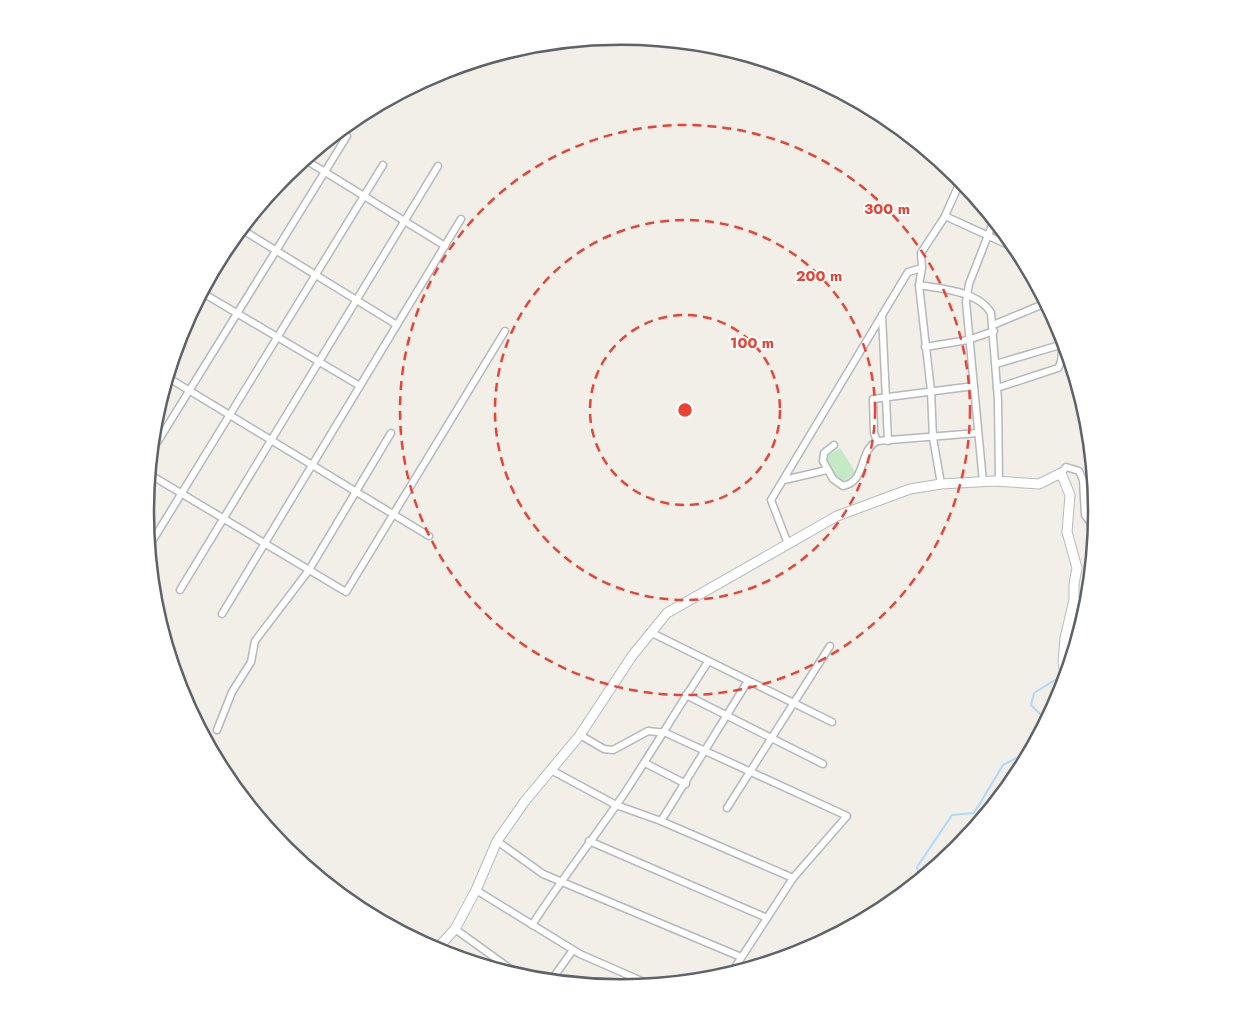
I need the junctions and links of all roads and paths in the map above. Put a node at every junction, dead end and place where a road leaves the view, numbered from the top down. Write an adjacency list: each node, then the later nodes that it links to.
1 (347, 136): 5 (street)
2 (311, 163): 5 (street)
3 (383, 165): 7 (street)
4 (438, 166): 10 (street)
5 (325, 172): 7 (street); 16 (street)
6 (958, 189): 8 (street)
7 (364, 196): 10 (street); 18 (street)
8 (945, 216): 13 (street); 17 (street)
9 (461, 219): 15 (street)
10 (405, 221): 15 (street); 22 (street)
11 (991, 227): 13 (street)
12 (247, 233): 16 (street)
13 (988, 236): 14 (street); 21 (street)
14 (1002, 242)
15 (445, 246): 26 (street)
16 (276, 250): 18 (street); 24 (street)
17 (922, 268): 19 (street); 25 (street)
18 (316, 274): 22 (street); 29 (street)
19 (919, 285): 21 (street); 32 (street)
20 (207, 296): 24 (street)
21 (966, 296): 27 (street); 30 (street)
22 (357, 300): 26 (street); 34 (street)
23 (1040, 306): 27 (street)
24 (237, 314): 29 (street); 40 (street)
25 (882, 315): 42 (street); 56 (street)
26 (397, 324): 37 (street)
27 (994, 328): 30 (street); 35 (street)
28 (505, 331): 62 (street)
29 (277, 337): 34 (street); 43 (street)
30 (968, 340): 32 (street); 38 (street)
31 (1057, 345): 35 (street)
32 (925, 347): 41 (street)
33 (1061, 355): 39 (street)
34 (319, 362): 37 (street); 48 (street)
35 (996, 364): 39 (street)
36 (172, 380): 40 (street)
37 (360, 386): 52 (street)
38 (974, 386): 41 (street); 45 (street)
39 (998, 388): 58 (street)
40 (189, 391): 43 (street); 47 (street)
41 (931, 391): 42 (street); 46 (street)
42 (886, 397): 49 (street); 50 (street)
43 (229, 415): 48 (street); 61 (street)
44 (391, 433): 60 (street)
45 (978, 433): 46 (street); 57 (street)
46 (933, 438): 49 (street); 59 (street)
47 (159, 440)
48 (271, 441): 52 (street); 63 (street)
49 (888, 441): 50 (street)
50 (877, 442): 53 (street)
51 (834, 445): 53 (street)
52 (312, 465): 60 (street); 67 (street)
53 (827, 470): 56 (street)
54 (1061, 473): 58 (street); 64 (street); 71 (street)
55 (155, 478): 61 (street)
56 (784, 480): 68 (street)
57 (983, 482): 58 (street); 59 (street)
58 (999, 482)
59 (941, 484): 68 (street)
60 (356, 492): 62 (street); 69 (street)
61 (181, 493): 63 (street); 66 (street)
62 (394, 514): 65 (street); 69 (street)
63 (224, 519): 67 (street); 70 (street)
64 (1088, 519)
65 (429, 536)
66 (155, 537)
67 (264, 543): 69 (street); 73 (street)
68 (788, 544): 74 (street)
69 (309, 570): 83 (street)
70 (180, 590)
71 (1074, 600): 72 (street); 76 (street)
72 (1081, 601)
73 (222, 614)
74 (650, 632): 77 (street); 85 (street)
75 (830, 646): 80 (street)
76 (1066, 658)
77 (708, 662): 78 (street); 79 (street)
78 (748, 681): 80 (street); 81 (street)
79 (686, 695): 81 (street); 84 (street)
80 (795, 702): 82 (street); 86 (street)
81 (727, 717): 86 (street); 87 (street)
82 (832, 722)
83 (217, 730)
84 (665, 733): 85 (street); 87 (street); 88 (street)
85 (580, 735): 90 (street)
86 (772, 738): 89 (street); 91 (street)
87 (707, 751): 91 (street); 92 (street)
88 (644, 763): 92 (street); 93 (street)
89 (823, 764)
90 (551, 770): 93 (street); 97 (street)
91 (750, 772): 94 (street); 98 (street)
92 (686, 784): 95 (street)
93 (616, 805): 95 (street); 96 (street)
94 (727, 808)
95 (662, 821): 98 (street)
96 (589, 841): 99 (street); 101 (street)
97 (497, 842): 99 (street); 100 (street)
98 (793, 878): 101 (street)
99 (560, 881): 102 (street); 106 (street)
100 (476, 890): 102 (street); 103 (street)
101 (767, 918): 106 (street)
102 (532, 925): 105 (street)
103 (455, 929): 104 (street); 107 (street)
104 (442, 944)
105 (573, 950): 109 (street); 110 (street)
106 (741, 957): 108 (street)
107 (501, 964)
108 (736, 965)
109 (555, 975)
110 (632, 977): 111 (street)
111 (637, 979)

